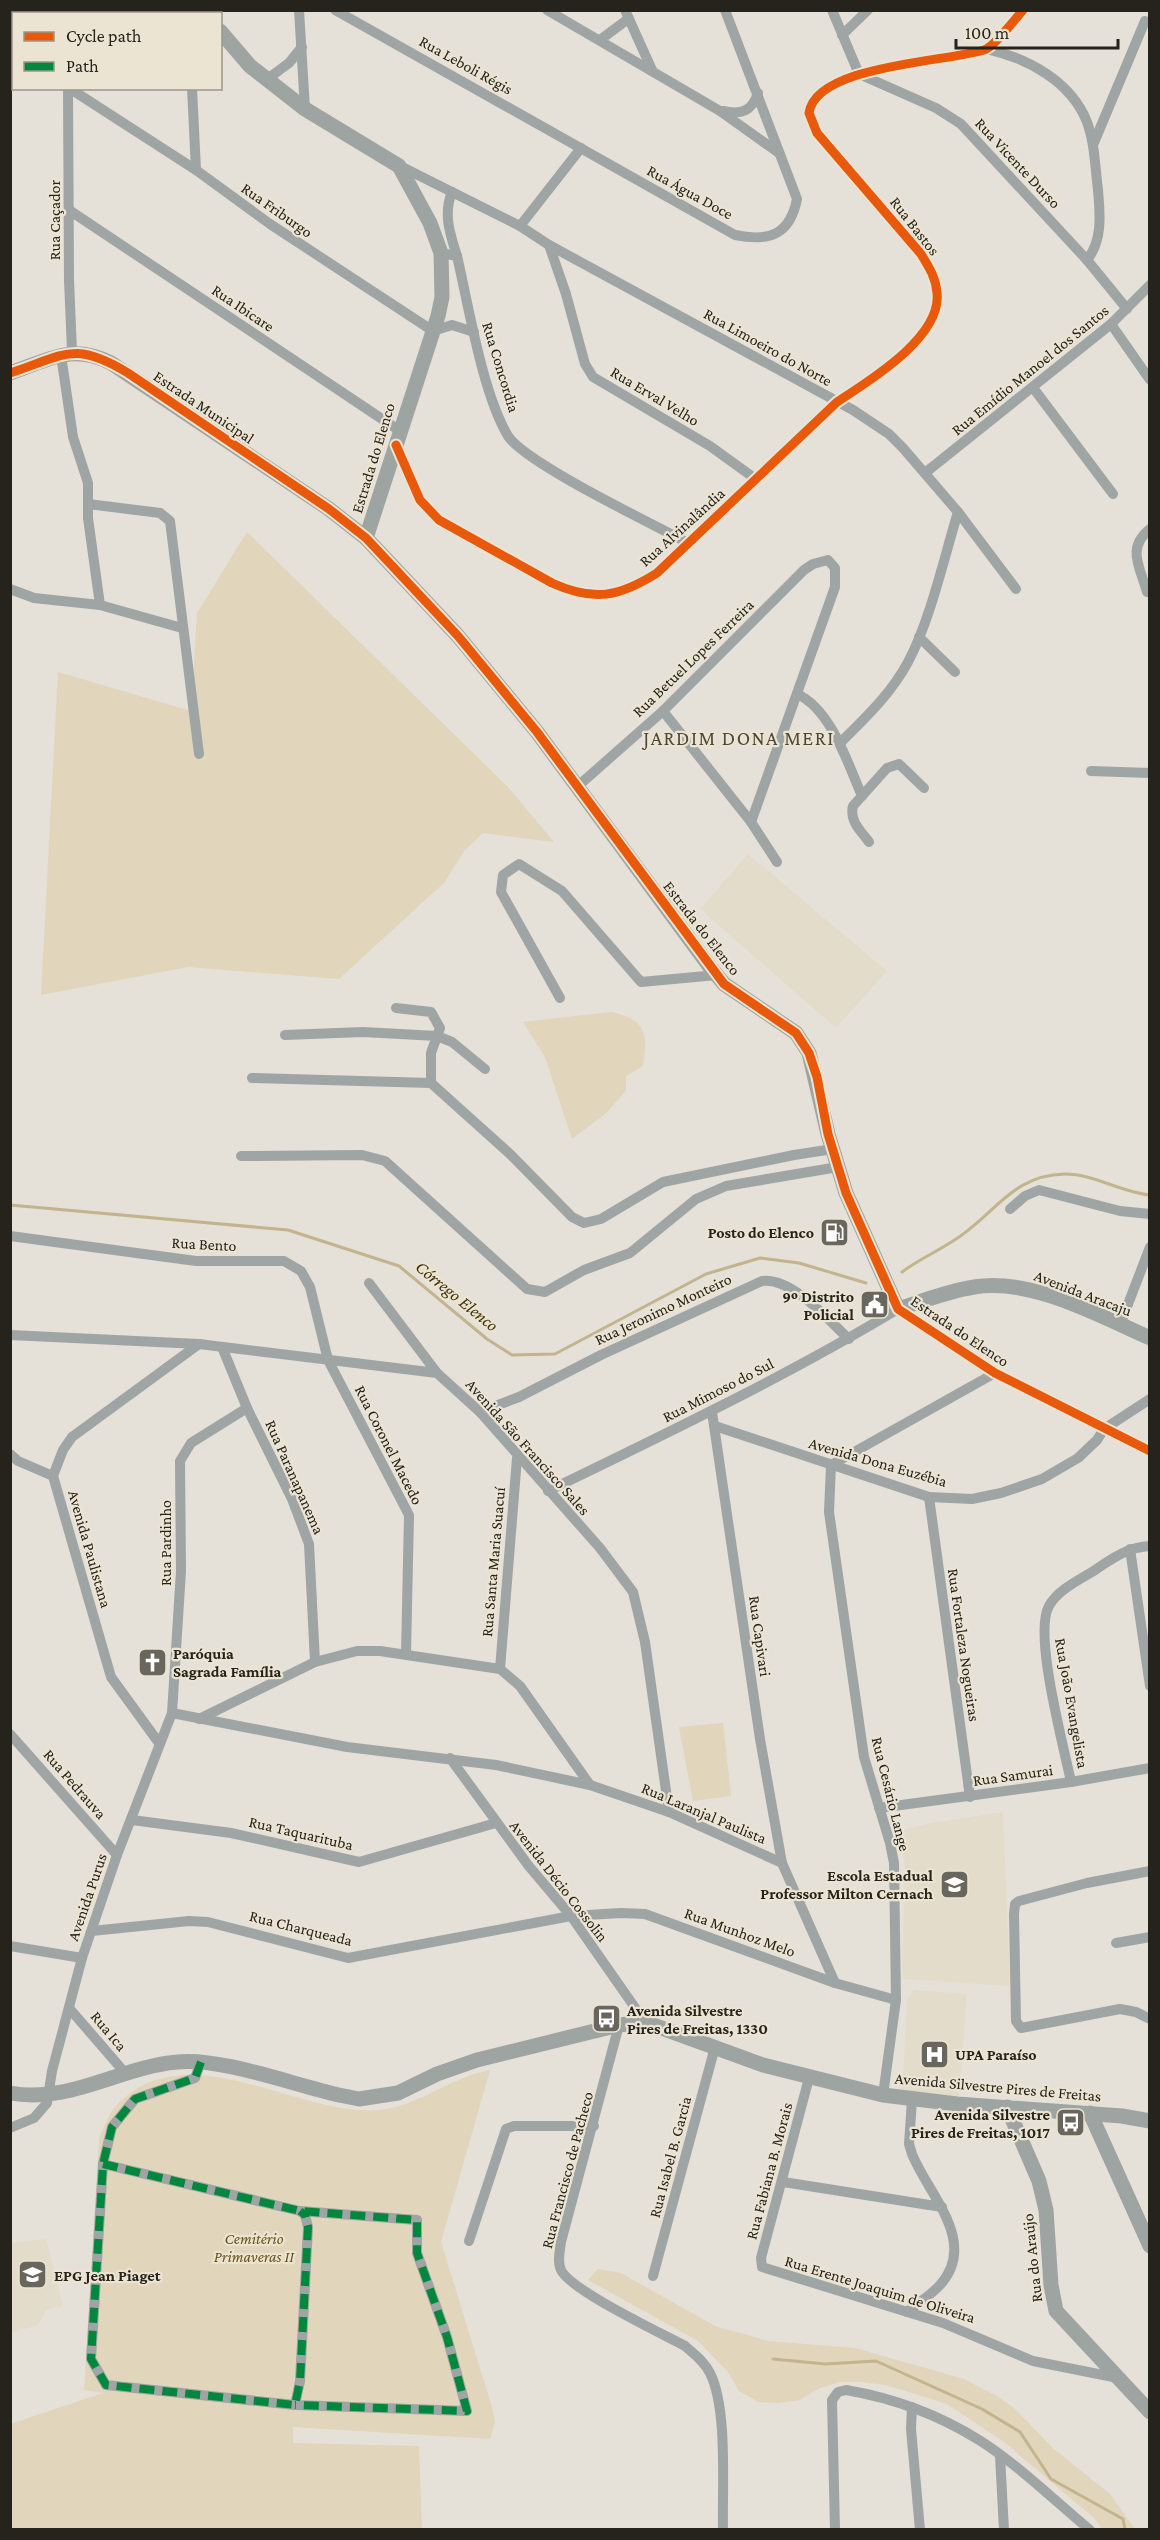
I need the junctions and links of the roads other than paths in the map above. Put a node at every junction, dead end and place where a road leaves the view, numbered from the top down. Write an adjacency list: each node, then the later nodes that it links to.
1 (299, 10): 13 (street)
2 (334, 10): 25 (street, Rua Leboli Régis)
3 (547, 10): 12 (street)
4 (725, 10): 21 (street, Rua Água Doce)
5 (832, 10): 10 (street)
6 (868, 10): 10 (street)
7 (1023, 10): 14 (street)
8 (626, 15): 12 (street); 15 (street)
9 (1145, 21): 24 (street)
10 (842, 35): 16 (street)
11 (223, 39): 17 (street)
12 (600, 39): 15 (street)
13 (302, 46): 17 (street); 22 (street)
14 (987, 49): 16 (street, Rua Bastos); 24 (street)
15 (652, 70): 23 (street)
16 (859, 74): 35 (street, Rua Vicente Durso); 45 (street, Rua Bastos)
17 (266, 80): 22 (street)
18 (69, 90): 30 (street, Rua Caçador)
19 (72, 90): 28 (street, Rua Friburgo)
20 (192, 90): 28 (street)
21 (758, 93): 23 (street); 26 (street, Rua Água Doce)
22 (305, 109): 27 (street)
23 (720, 111): 26 (street)
24 (1093, 145): 35 (street)
25 (581, 148): 26 (street, Rua Água Doce); 31 (street)
26 (779, 153)
27 (399, 166): 29 (street); 33 (street, Estrada do Elenco)
28 (196, 170): 39 (street, Rua Friburgo)
29 (452, 192): 31 (street); 34 (street)
30 (69, 210): 41 (street, Rua Caçador); 46 (street, Rua Ibicare)
31 (520, 226): 32 (street, Rua Limoeiro do Norte)
32 (549, 245): 45 (street, Rua Limoeiro do Norte); 48 (street, Rua Erval Velho)
33 (441, 253): 34 (street); 39 (street, Estrada do Elenco)
34 (457, 256): 40 (street, Rua Concordia)
35 (1087, 260): 37 (street, Rua Vicente Durso)
36 (1149, 285): 37 (street, Rua Emídio Manoel dos Santos)
37 (1126, 309): 38 (street, Rua Emídio Manoel dos Santos)
38 (1111, 324): 43 (street); 44 (street, Rua Emídio Manoel dos Santos)
39 (433, 331): 40 (street); 46 (street, Estrada do Elenco)
40 (474, 332): 54 (street, Rua Concordia)
41 (67, 353): 42 (street); 50 (street, Rua Caçador); 53 (street, Estrada Municipal)
42 (10, 373)
43 (1149, 380)
44 (1034, 388): 47 (street, Rua Emídio Manoel dos Santos); 49 (street)
45 (837, 402): 47 (street, Rua Limoeiro do Norte); 48 (street, Rua Alvinalândia)
46 (398, 438): 53 (street, Estrada do Elenco); 54 (street, Rua Alvinalândia)
47 (925, 473): 51 (street, Rua Limoeiro do Norte)
48 (757, 480): 54 (street, Rua Alvinalândia)
49 (1113, 494)
50 (88, 504): 58 (street, Rua Caçador); 59 (street)
51 (958, 512): 56 (street, Rua Limoeiro do Norte); 60 (street)
52 (1149, 529): 57 (street)
53 (366, 538): 68 (street, Estrada do Elenco)
54 (688, 543)
55 (10, 589): 58 (street)
56 (1016, 589)
57 (1147, 592)
58 (100, 605): 59 (street)
59 (182, 628): 65 (street)
60 (920, 638): 61 (street); 64 (street)
61 (955, 672)
62 (797, 694): 63 (street, Rua Betuel Lopes Ferreira); 64 (street); 71 (street)
63 (663, 711): 68 (street, Rua Betuel Lopes Ferreira); 71 (street)
64 (840, 742): 70 (street)
65 (199, 754)
66 (1091, 771): 67 (street)
67 (1149, 773)
68 (578, 786): 74 (street, Estrada do Elenco)
69 (924, 788): 70 (street)
70 (862, 796): 72 (street)
71 (751, 822): 73 (street)
72 (869, 842)
73 (777, 862)
74 (717, 975): 75 (street); 82 (street, Estrada do Elenco)
75 (560, 998)
76 (396, 1008): 78 (street)
77 (285, 1035): 78 (street)
78 (437, 1036): 79 (street); 81 (street)
79 (485, 1070)
80 (252, 1078): 81 (street)
81 (431, 1083): 82 (street)
82 (833, 1149): 84 (street, Estrada do Elenco)
83 (241, 1156): 84 (street)
84 (838, 1167): 90 (street, Estrada do Elenco)
85 (1010, 1209): 86 (street)
86 (1149, 1214)
87 (10, 1236): 97 (street, Rua Bento)
88 (1149, 1247): 91 (street)
89 (369, 1283): 98 (street, Avenida São Francisco Sales)
90 (898, 1310): 91 (street, Avenida Aracaju); 94 (street, Rua Mimoso do Sul); 99 (street, Estrada do Elenco)
91 (1120, 1325): 93 (street, Avenida Aracaju)
92 (10, 1335): 95 (street)
93 (1149, 1338)
94 (849, 1339): 102 (street, Rua Jeronimo Monteiro); 103 (street, Rua Mimoso do Sul)
95 (199, 1344): 96 (street); 110 (street, Avenida Paulistana)
96 (222, 1347): 97 (street); 101 (street, Rua Paranapanema)
97 (328, 1360): 98 (street); 115 (street, Rua Coronel Macedo)
98 (437, 1373): 102 (street, Avenida São Francisco Sales)
99 (995, 1374): 105 (street, Estrada do Elenco); 109 (street)
100 (1149, 1399): 105 (street, Avenida Dona Euzébia)
101 (247, 1408): 116 (street, Rua Paranapanema); 119 (street, Rua Pardinho)
102 (480, 1412): 108 (street, Avenida São Francisco Sales)
103 (712, 1412): 104 (street, Rua Capivari); 111 (street, Rua Mimoso do Sul)
104 (715, 1426): 109 (street, Avenida Dona Euzébia); 133 (street, Rua Capivari)
105 (1104, 1429): 106 (street, Estrada do Elenco); 112 (street, Avenida Dona Euzébia)
106 (1149, 1451)
107 (10, 1454): 110 (street)
108 (517, 1458): 111 (street, Avenida São Francisco Sales); 117 (street, Rua Santa Maria Suacuí)
109 (831, 1466): 112 (street, Avenida Dona Euzébia); 128 (street, Rua Cesário Lange)
110 (53, 1476): 122 (street, Avenida Paulistana)
111 (548, 1491): 129 (street, Avenida São Francisco Sales)
112 (929, 1497): 127 (street, Rua Fortaleza Nogueiras)
113 (1149, 1546): 114 (street, Rua João Evangelista)
114 (1130, 1549): 118 (street); 125 (street, Rua João Evangelista)
115 (406, 1654): 116 (street); 117 (street)
116 (315, 1662): 120 (street)
117 (500, 1669): 126 (street)
118 (1149, 1686)
119 (172, 1713): 120 (street, Rua Laranjal Paulista); 122 (street, Avenida Purus)
120 (199, 1719): 123 (street, Rua Laranjal Paulista)
121 (10, 1734): 132 (street, Rua Pedrauva)
122 (159, 1743): 130 (street, Avenida Purus)
123 (450, 1758): 126 (street, Rua Laranjal Paulista); 131 (street, Avenida Décio Cossolin)
124 (1149, 1768): 125 (street, Rua Samurai)
125 (1071, 1782): 127 (street, Rua Samurai)
126 (590, 1785): 129 (street, Rua Laranjal Paulista)
127 (969, 1797): 128 (street, Rua Samurai)
128 (879, 1808): 142 (street, Rua Cesário Lange)
129 (669, 1812): 133 (street, Rua Laranjal Paulista)
130 (132, 1820): 131 (street, Rua Taquarituba); 132 (street, Avenida Purus)
131 (496, 1823): 135 (street, Avenida Décio Cossolin)
132 (117, 1855): 136 (street, Avenida Purus)
133 (782, 1863): 141 (street)
134 (1149, 1871): 144 (street)
135 (571, 1916): 136 (street, Rua Charqueada); 141 (street, Rua Munhoz Melo); 145 (street, Avenida Décio Cossolin)
136 (92, 1931): 140 (street, Avenida Purus)
137 (1149, 1937): 138 (street)
138 (1116, 1943)
139 (10, 1946): 140 (street)
140 (82, 1958): 143 (street, Avenida Purus)
141 (835, 1983): 142 (street, Rua Munhoz Melo)
142 (896, 2000): 153 (street, Rua Cesário Lange)
143 (69, 2008): 149 (street, Rua Ica); 152 (street, Avenida Purus)
144 (1149, 2019)
145 (645, 2022): 146 (street, Avenida Silvestre Pires de Freitas); 147 (street, Avenida Silvestre Pires de Freitas)
146 (619, 2025): 148 (street, Avenida Silvestre Pires de Freitas); 158 (street, Rua Francisco de Pacheco)
147 (715, 2047): 150 (street, Avenida Silvestre Pires de Freitas); 167 (street, Rua Isabel B. Garcia)
148 (201, 2062): 149 (street, Avenida Silvestre Pires de Freitas); 160 (street)
149 (126, 2074): 152 (street, Avenida Silvestre Pires de Freitas)
150 (809, 2078): 153 (street, Avenida Silvestre Pires de Freitas); 161 (street, Rua Fabiana B. Morais)
151 (10, 2092): 152 (street, Avenida Silvestre Pires de Freitas)
152 (49, 2095): 159 (street)
153 (883, 2095): 154 (street, Avenida Silvestre Pires de Freitas)
154 (912, 2100): 155 (street, Avenida Silvestre Pires de Freitas); 162 (street)
155 (1008, 2107): 156 (street, Avenida Silvestre Pires de Freitas); 169 (street, Rua do Araújo)
156 (1090, 2113): 157 (street, Avenida Silvestre Pires de Freitas); 165 (street)
157 (1149, 2121)
158 (594, 2126): 164 (street); 174 (street, Rua Francisco de Pacheco)
159 (10, 2128)
160 (104, 2164): 163 (street); 170 (street)
161 (783, 2182): 162 (street); 166 (street, Rua Fabiana B. Morais)
162 (942, 2207): 168 (street)
163 (300, 2211): 170 (street); 170 (street)
164 (468, 2241)
165 (1149, 2246)
166 (767, 2270): 168 (street, Rua Erente Joaquim de Oliveira)
167 (653, 2276)
168 (907, 2312): 169 (street, Rua Erente Joaquim de Oliveira)
169 (1121, 2379): 172 (street, Rua do Araújo)
170 (295, 2405)
171 (912, 2407): 173 (street); 175 (street); 176 (street)
172 (1149, 2412)
173 (1000, 2456): 177 (street); 178 (street)
174 (723, 2529)
175 (835, 2529)
176 (920, 2529)
177 (1004, 2529)
178 (1090, 2529)

